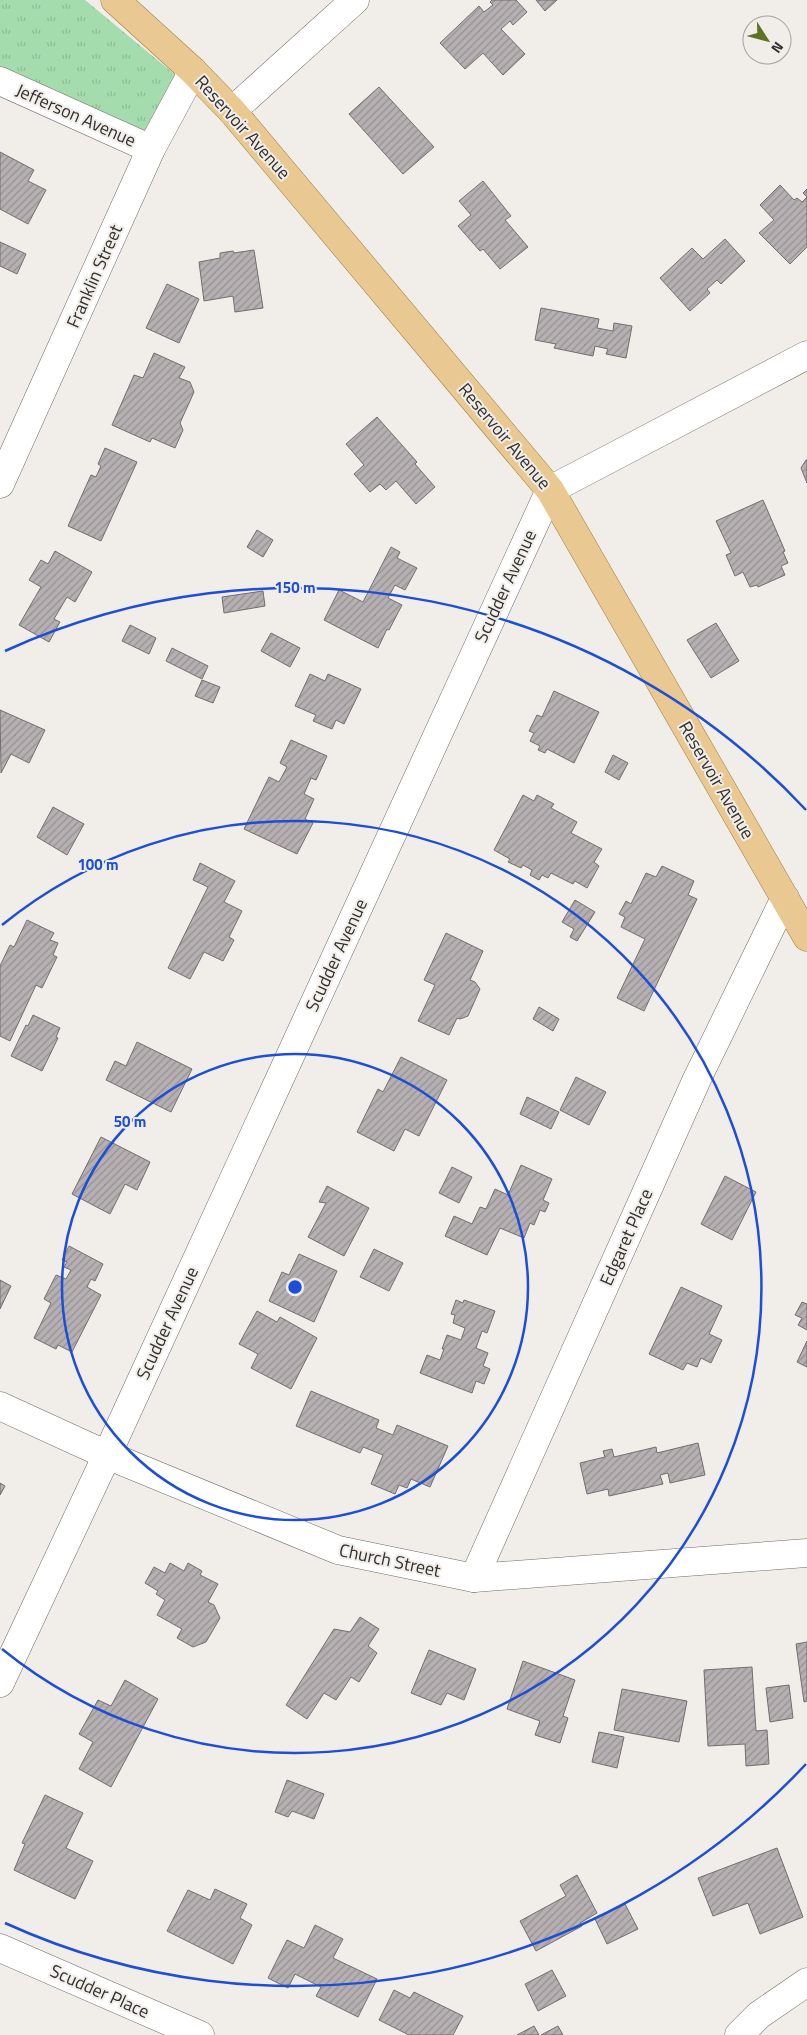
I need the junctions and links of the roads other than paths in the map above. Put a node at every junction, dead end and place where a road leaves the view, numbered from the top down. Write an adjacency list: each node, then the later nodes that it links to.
1 (114, 0): 3 (main road, Reservoir Avenue)
2 (355, 0): 5 (street)
3 (193, 71): 5 (main road, Reservoir Avenue); 6 (street, Franklin Street)
4 (0, 81): 6 (street, Jefferson Avenue)
5 (232, 112): 9 (main road, Reservoir Avenue)
6 (151, 149): 8 (street, Franklin Street)
7 (807, 355): 9 (street)
8 (0, 484)
9 (550, 490): 10 (main road, Reservoir Avenue); 13 (street, Scudder Avenue)
10 (785, 898): 11 (main road, Reservoir Avenue); 15 (street, Edgaret Place)
11 (807, 937)
12 (0, 1406): 13 (street, Church Street)
13 (106, 1456): 15 (street, Church Street); 16 (street, Scudder Avenue)
14 (807, 1553): 15 (street, Church Street)
15 (474, 1578)
16 (0, 1683)
17 (0, 1948): 19 (street, Scudder Place)
18 (807, 1982): 20 (street)
19 (200, 2035)
20 (739, 2035)

